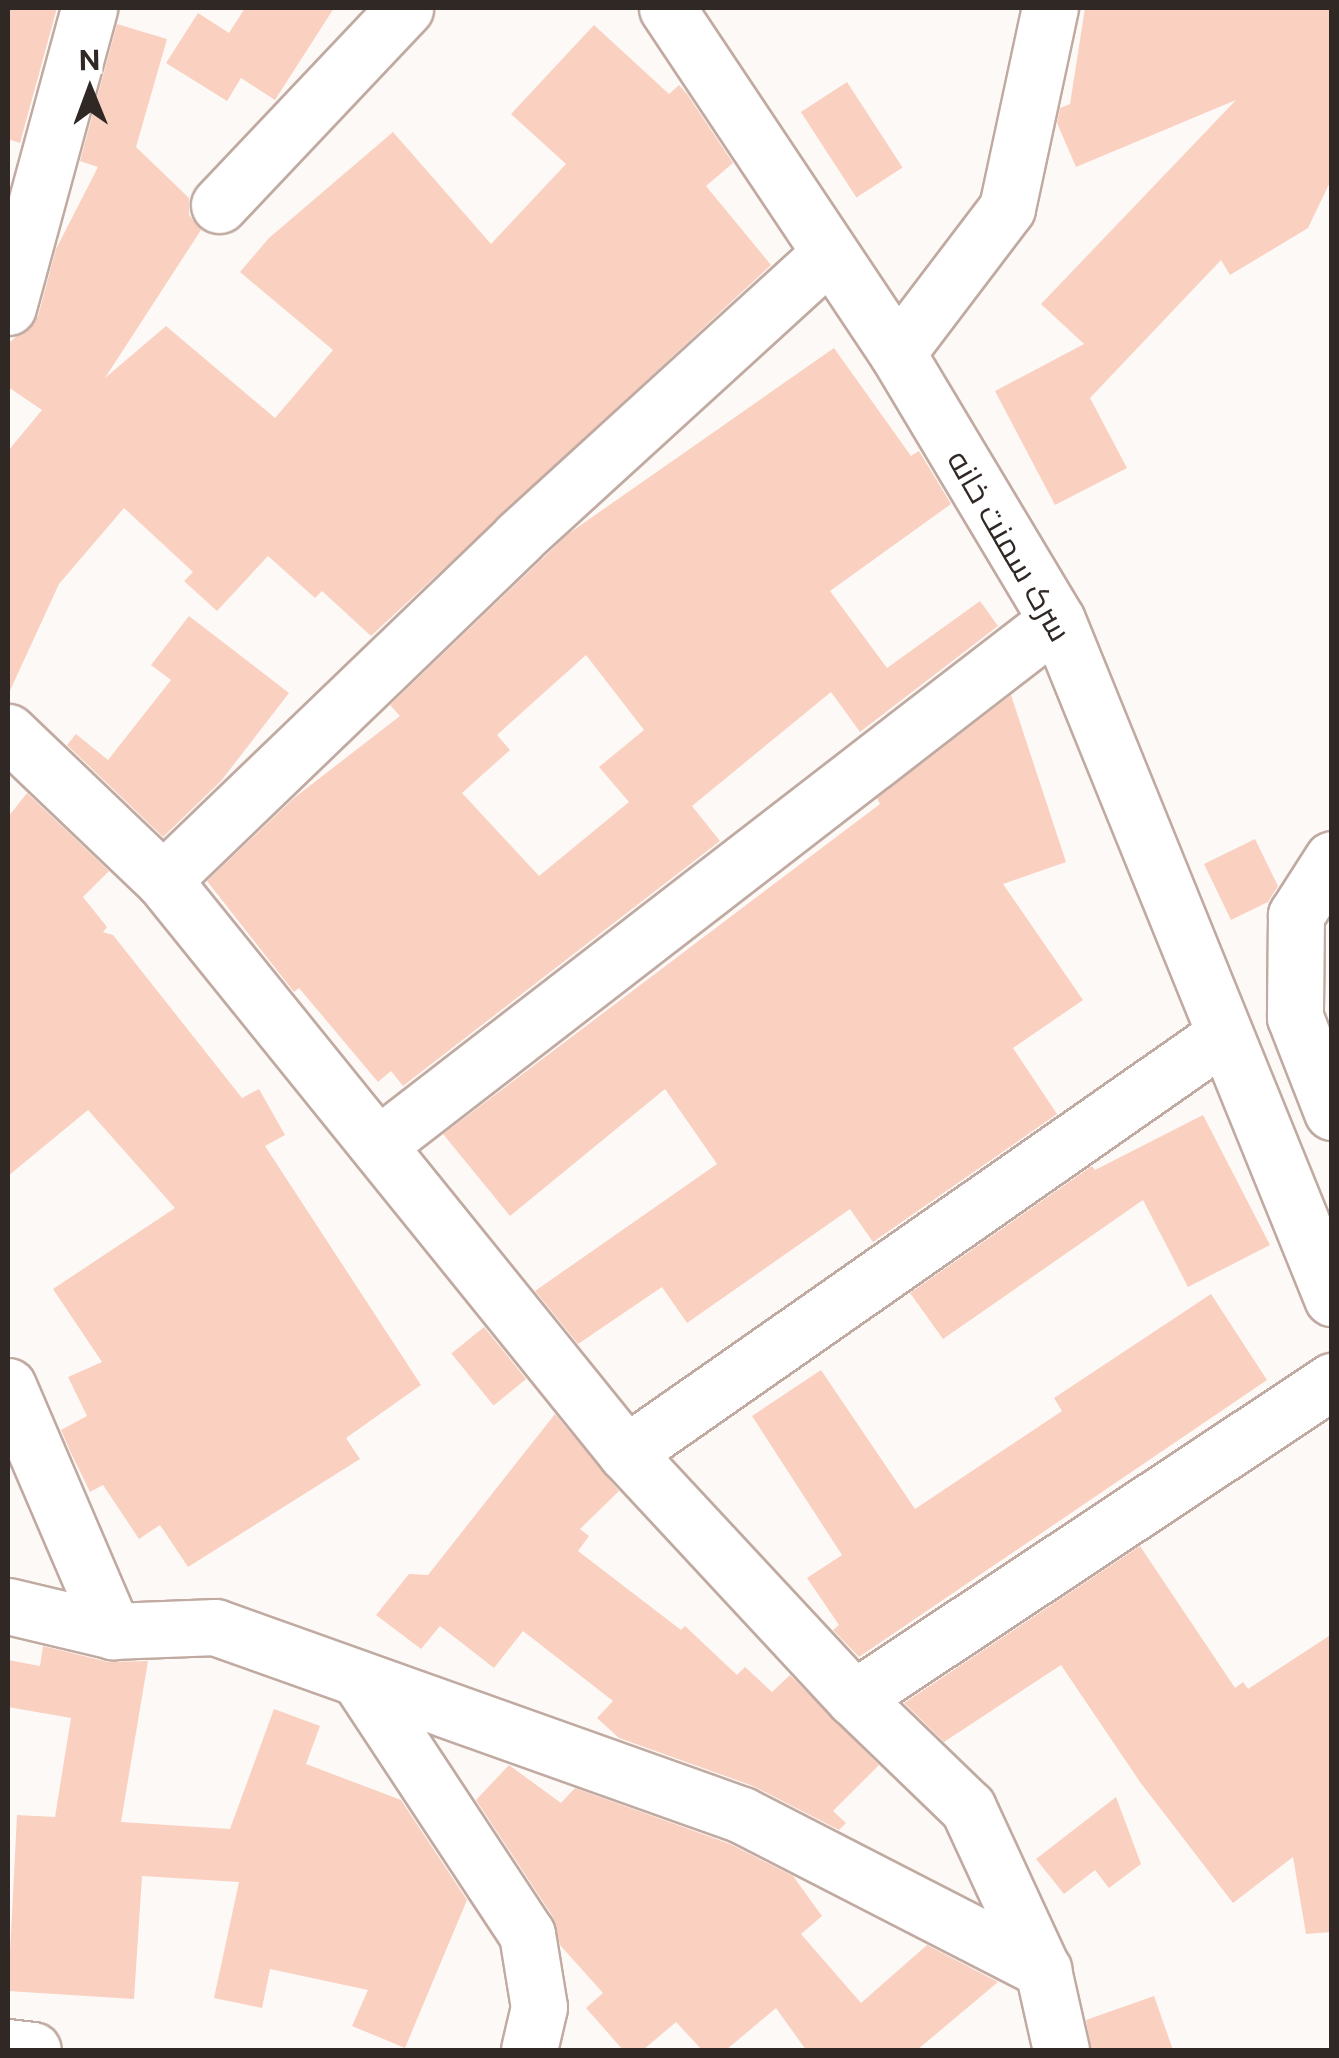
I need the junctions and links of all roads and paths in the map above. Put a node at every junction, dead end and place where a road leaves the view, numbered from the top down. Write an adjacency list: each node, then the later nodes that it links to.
1 (90, 8): 7 (street)
2 (406, 8): 5 (street)
3 (667, 8): 6 (street, سرک سمنت خانه)
4 (1050, 8): 8 (street)
5 (219, 205)
6 (827, 256): 8 (street, سرک سمنت خانه); 12 (street)
7 (8, 307)
8 (897, 353): 9 (street, سرک سمنت خانه)
9 (1056, 620): 13 (street, سرک سمنت خانه); 16 (street)
10 (8, 732): 12 (street)
11 (1332, 859): 14 (street)
12 (163, 880): 16 (street)
13 (1224, 1035): 17 (street, سرک سمنت خانه); 20 (street)
14 (1320, 1060): 15 (street)
15 (1332, 1112)
16 (378, 1145): 20 (street)
17 (1332, 1298)
18 (1332, 1381): 24 (street)
19 (8, 1386): 22 (street)
20 (626, 1454): 24 (street)
21 (8, 1606): 22 (street)
22 (113, 1632): 23 (street)
23 (360, 1681): 25 (street); 28 (street)
24 (854, 1698): 25 (street)
25 (1042, 1970): 29 (street)
26 (8, 2048): 27 (street)
27 (33, 2050)
28 (529, 2050)
29 (1061, 2050)

